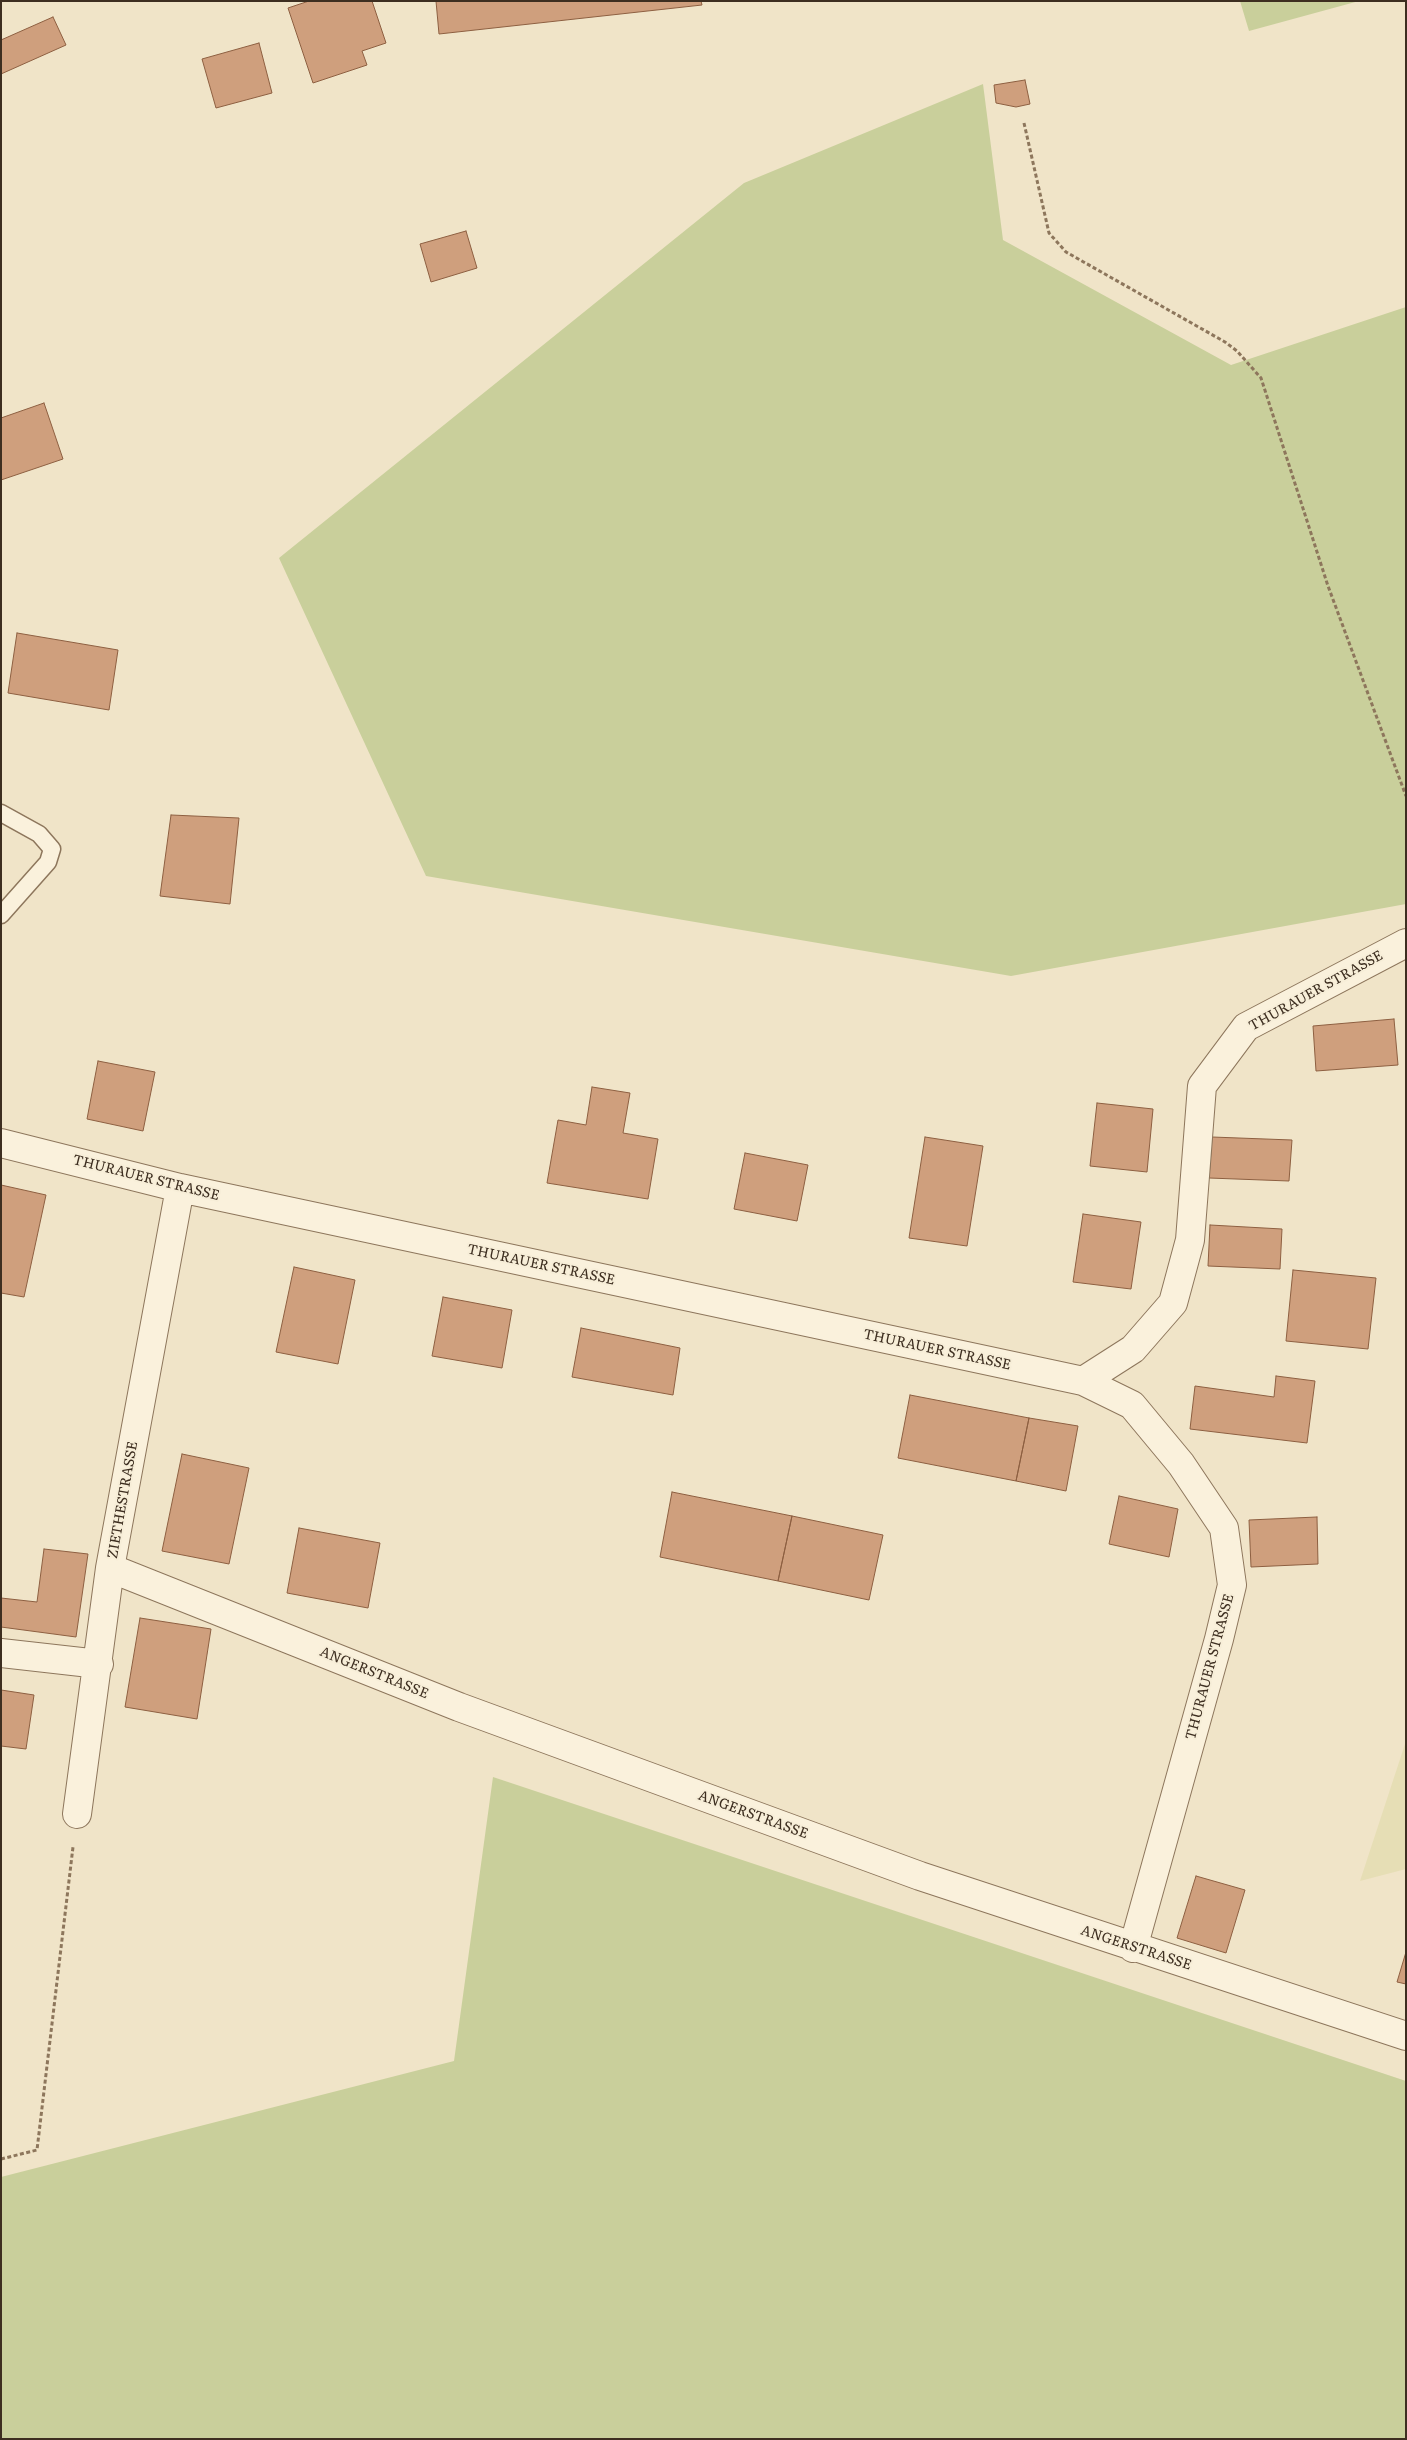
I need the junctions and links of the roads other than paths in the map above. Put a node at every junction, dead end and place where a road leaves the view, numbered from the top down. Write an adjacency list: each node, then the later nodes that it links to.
1 (1, 813): 2 (lane)
2 (1, 914)
3 (1406, 943): 6 (street, THURAUER STRASSE)
4 (1, 1143): 5 (street, THURAUER STRASSE)
5 (180, 1188): 6 (street, THURAUER STRASSE); 7 (street, ZIETHESTRASSE)
6 (1083, 1381): 11 (street, THURAUER STRASSE)
7 (110, 1568): 9 (street, ZIETHESTRASSE); 11 (street, ANGERSTRASSE)
8 (1, 1653): 9 (street)
9 (98, 1664): 10 (street, ZIETHESTRASSE)
10 (77, 1814)
11 (1133, 1948): 12 (street, ANGERSTRASSE)
12 (1406, 2036)

